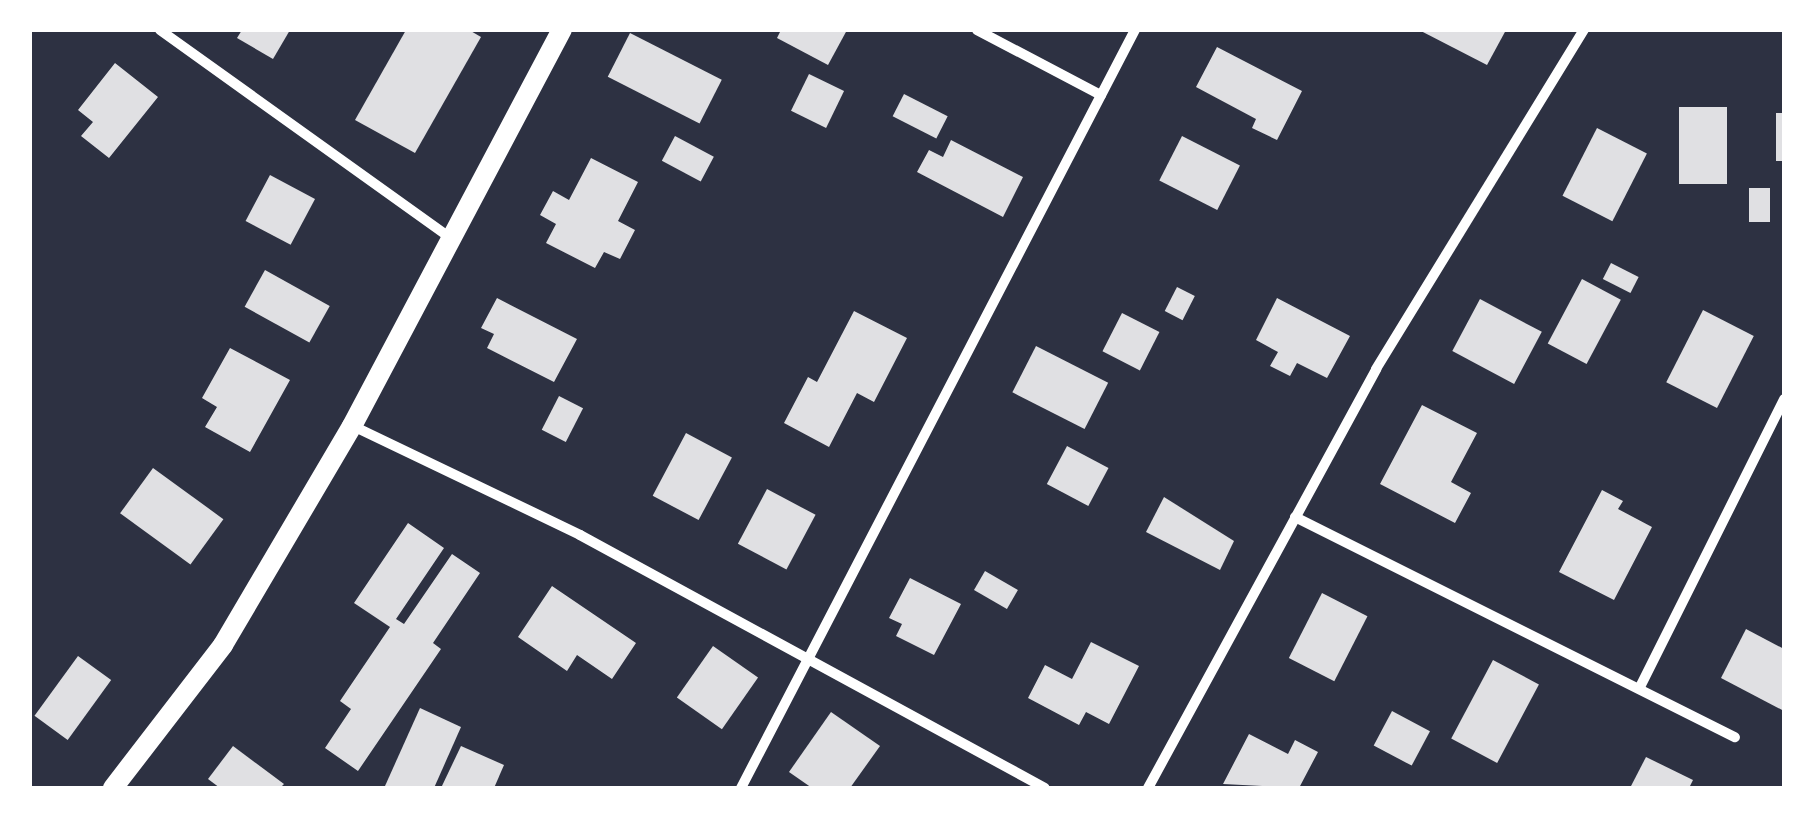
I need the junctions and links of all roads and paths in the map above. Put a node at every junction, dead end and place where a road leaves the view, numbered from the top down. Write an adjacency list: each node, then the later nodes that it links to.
1 (160, 30): 7 (street)
2 (562, 30): 7 (main road)
3 (977, 30): 6 (street)
4 (1135, 30): 6 (street)
5 (1584, 30): 10 (street)
6 (1101, 95): 11 (street)
7 (453, 240): 9 (main road)
8 (1784, 399): 12 (street)
9 (352, 426): 11 (street); 14 (main road)
10 (1295, 517): 12 (street); 17 (street)
11 (808, 659): 15 (street); 16 (street)
12 (1640, 687): 13 (street)
13 (1735, 737)
14 (113, 788)
15 (741, 788)
16 (1044, 788)
17 (1148, 788)

